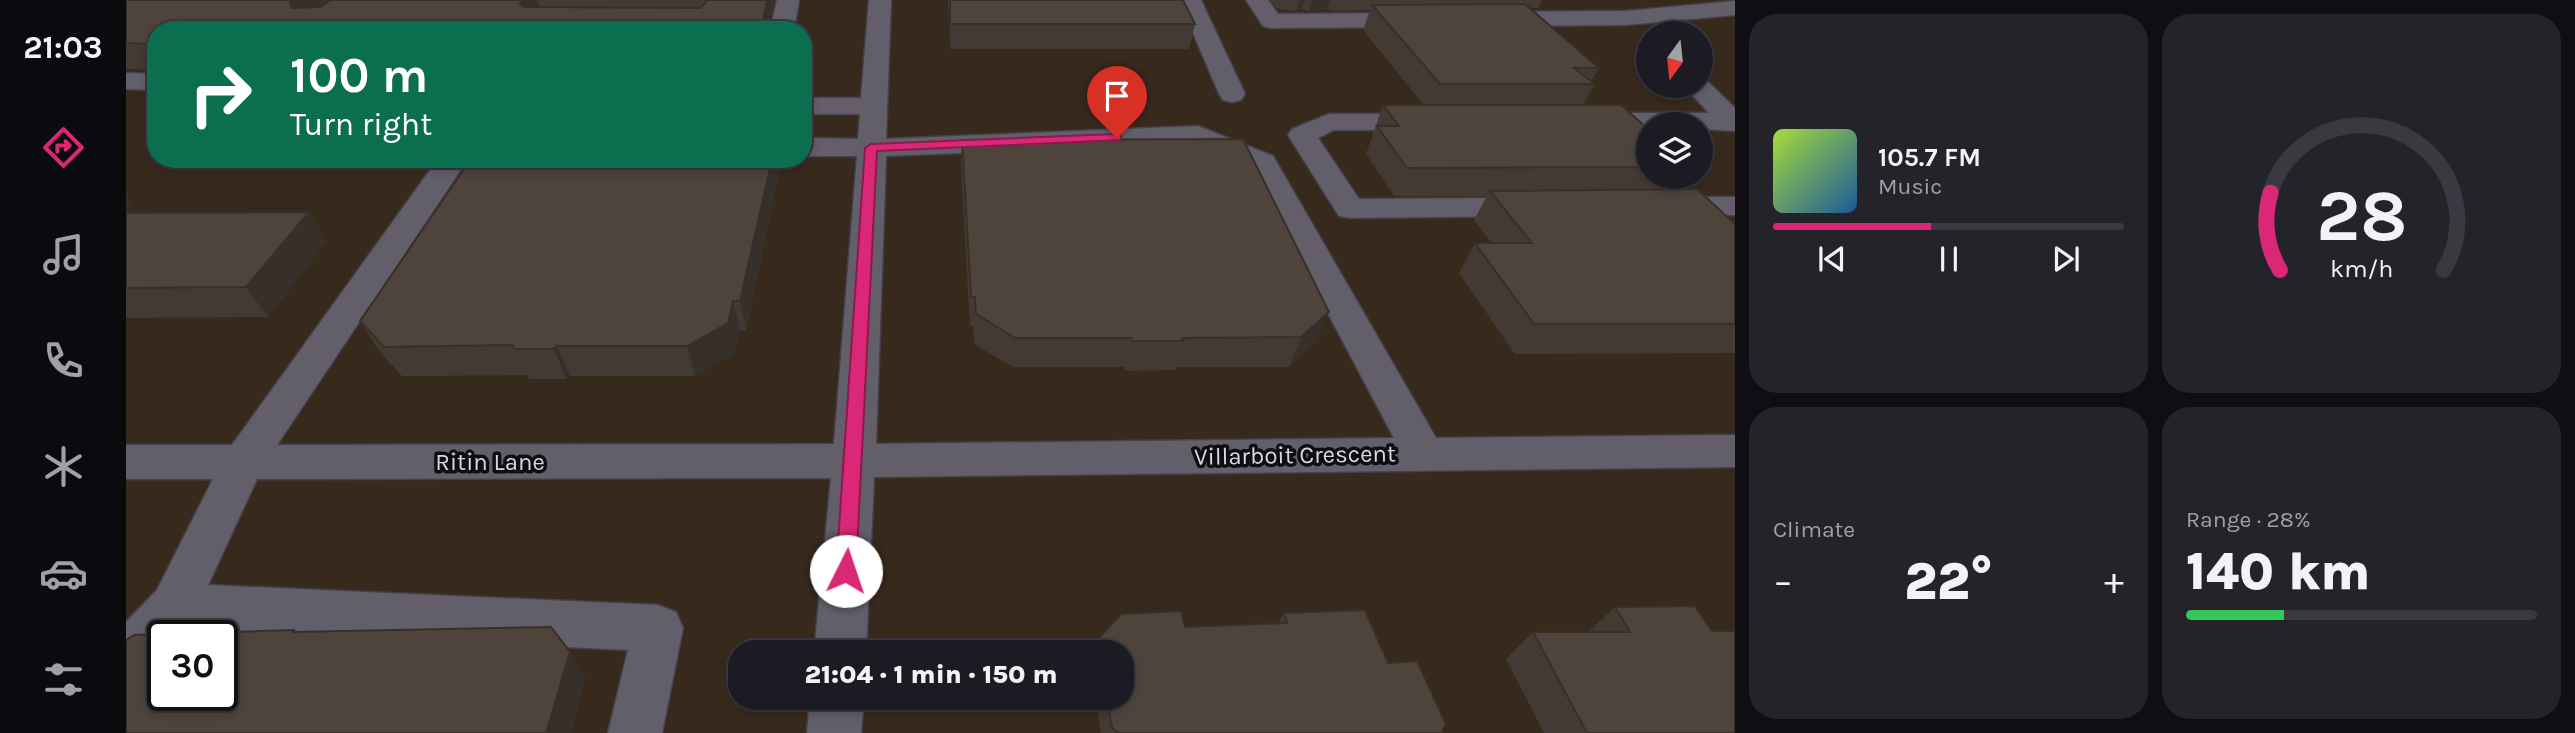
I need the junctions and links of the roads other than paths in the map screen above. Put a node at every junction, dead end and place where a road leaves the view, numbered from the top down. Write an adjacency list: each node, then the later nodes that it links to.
1 (788, 0): 9 (street)
2 (880, 0): 18 (street)
3 (1190, 0): 15 (street)
4 (1257, 0): 7 (street)
5 (1607, 0): 11 (street)
6 (1725, 17): 10 (street)
7 (1435, 19)
8 (1462, 19): 12 (street)
9 (784, 21)
10 (1699, 21)
11 (1636, 27)
12 (1636, 30)
13 (126, 80): 14 (street)
14 (147, 81)
15 (1232, 94)
16 (1709, 98): 21 (street)
17 (812, 106): 18 (street)
18 (874, 106): 25 (street)
19 (1558, 121): 23 (street)
20 (1450, 122): 30 (street)
21 (1734, 122): 22 (street)
22 (1713, 123)
23 (1636, 125)
24 (812, 147): 25 (street)
25 (871, 148): 32 (street); 33 (street)
26 (447, 168): 35 (street)
27 (1713, 188): 29 (street)
28 (1637, 206): 29 (street)
29 (1734, 206)
30 (1555, 207)
31 (1735, 451): 32 (street, Villarboit Crescent)
32 (1423, 453): 33 (street, Villarboit Crescent)
33 (854, 461): 35 (street, Ritin Lane); 37 (street)
34 (126, 462): 35 (street, Ritin Lane)
35 (243, 462): 36 (street)
36 (174, 606): 38 (street); 40 (street)
37 (841, 640)
38 (126, 657)
39 (836, 710): 41 (street)
40 (635, 733)
41 (834, 733)

